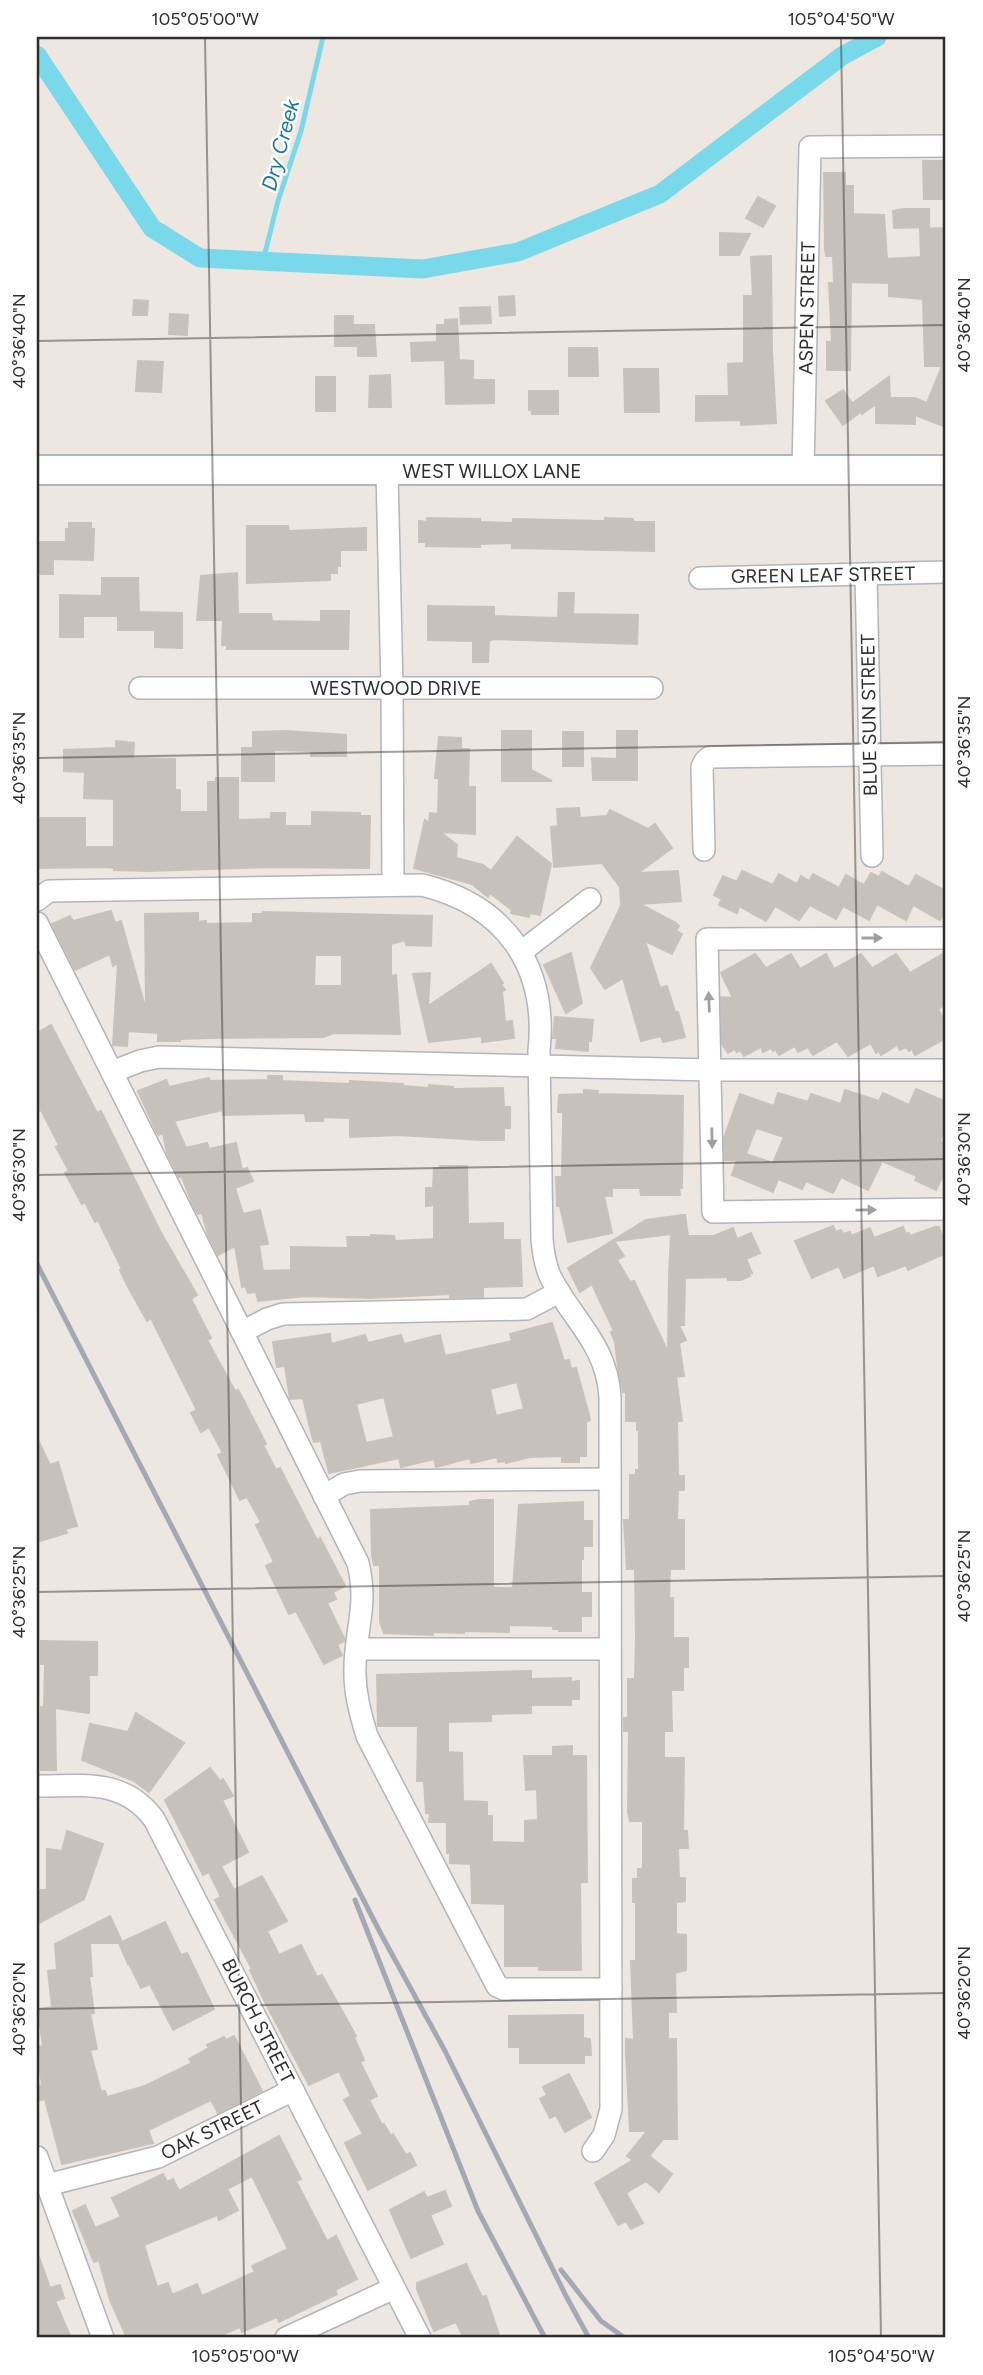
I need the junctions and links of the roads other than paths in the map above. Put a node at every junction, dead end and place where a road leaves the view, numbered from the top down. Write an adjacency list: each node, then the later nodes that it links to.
1 (946, 146): 3 (street, ASPEN STREET)
2 (37, 470): 5 (main road, WEST WILLOX LANE)
3 (803, 470): 4 (main road, WEST WILLOX LANE); 5 (main road, WEST WILLOX LANE)
4 (946, 470)
5 (387, 471): 10 (street)
6 (946, 572): 7 (street, GREEN LEAF STREET)
7 (866, 574): 8 (street, GREEN LEAF STREET); 12 (street, BLUE SUN STREET)
8 (700, 578)
9 (141, 688): 10 (street, WESTWOOD DRIVE)
10 (392, 688): 11 (street, WESTWOOD DRIVE); 16 (street)
11 (652, 688)
12 (870, 754): 13 (street); 14 (street); 15 (street, BLUE SUN STREET)
13 (946, 754)
14 (704, 850)
15 (872, 856)
16 (393, 884): 18 (street); 21 (street)
17 (590, 899): 21 (street)
18 (37, 900)
19 (37, 923): 25 (street)
20 (946, 938): 23 (street, one-way to 20)
21 (521, 952): 22 (street)
22 (539, 1065): 23 (street); 25 (street); 27 (street)
23 (711, 1070): 24 (street); 26 (street, one-way to 26)
24 (946, 1070)
25 (112, 1072): 28 (street)
26 (946, 1209)
27 (559, 1292): 28 (street); 29 (street)
28 (242, 1332): 30 (street)
29 (609, 1479): 30 (street); 32 (street)
30 (324, 1496): 31 (street)
31 (356, 1649): 32 (street); 34 (street)
32 (610, 1649): 34 (street)
33 (37, 1786): 35 (street, BURCH STREET)
34 (611, 1989): 36 (street)
35 (293, 2090): 38 (street, OAK STREET); 39 (street, BURCH STREET)
36 (593, 2151)
37 (37, 2157): 38 (street)
38 (47, 2185): 40 (street)
39 (394, 2288): 41 (street); 42 (street, BURCH STREET)
40 (103, 2338)
41 (286, 2338)
42 (420, 2338)

